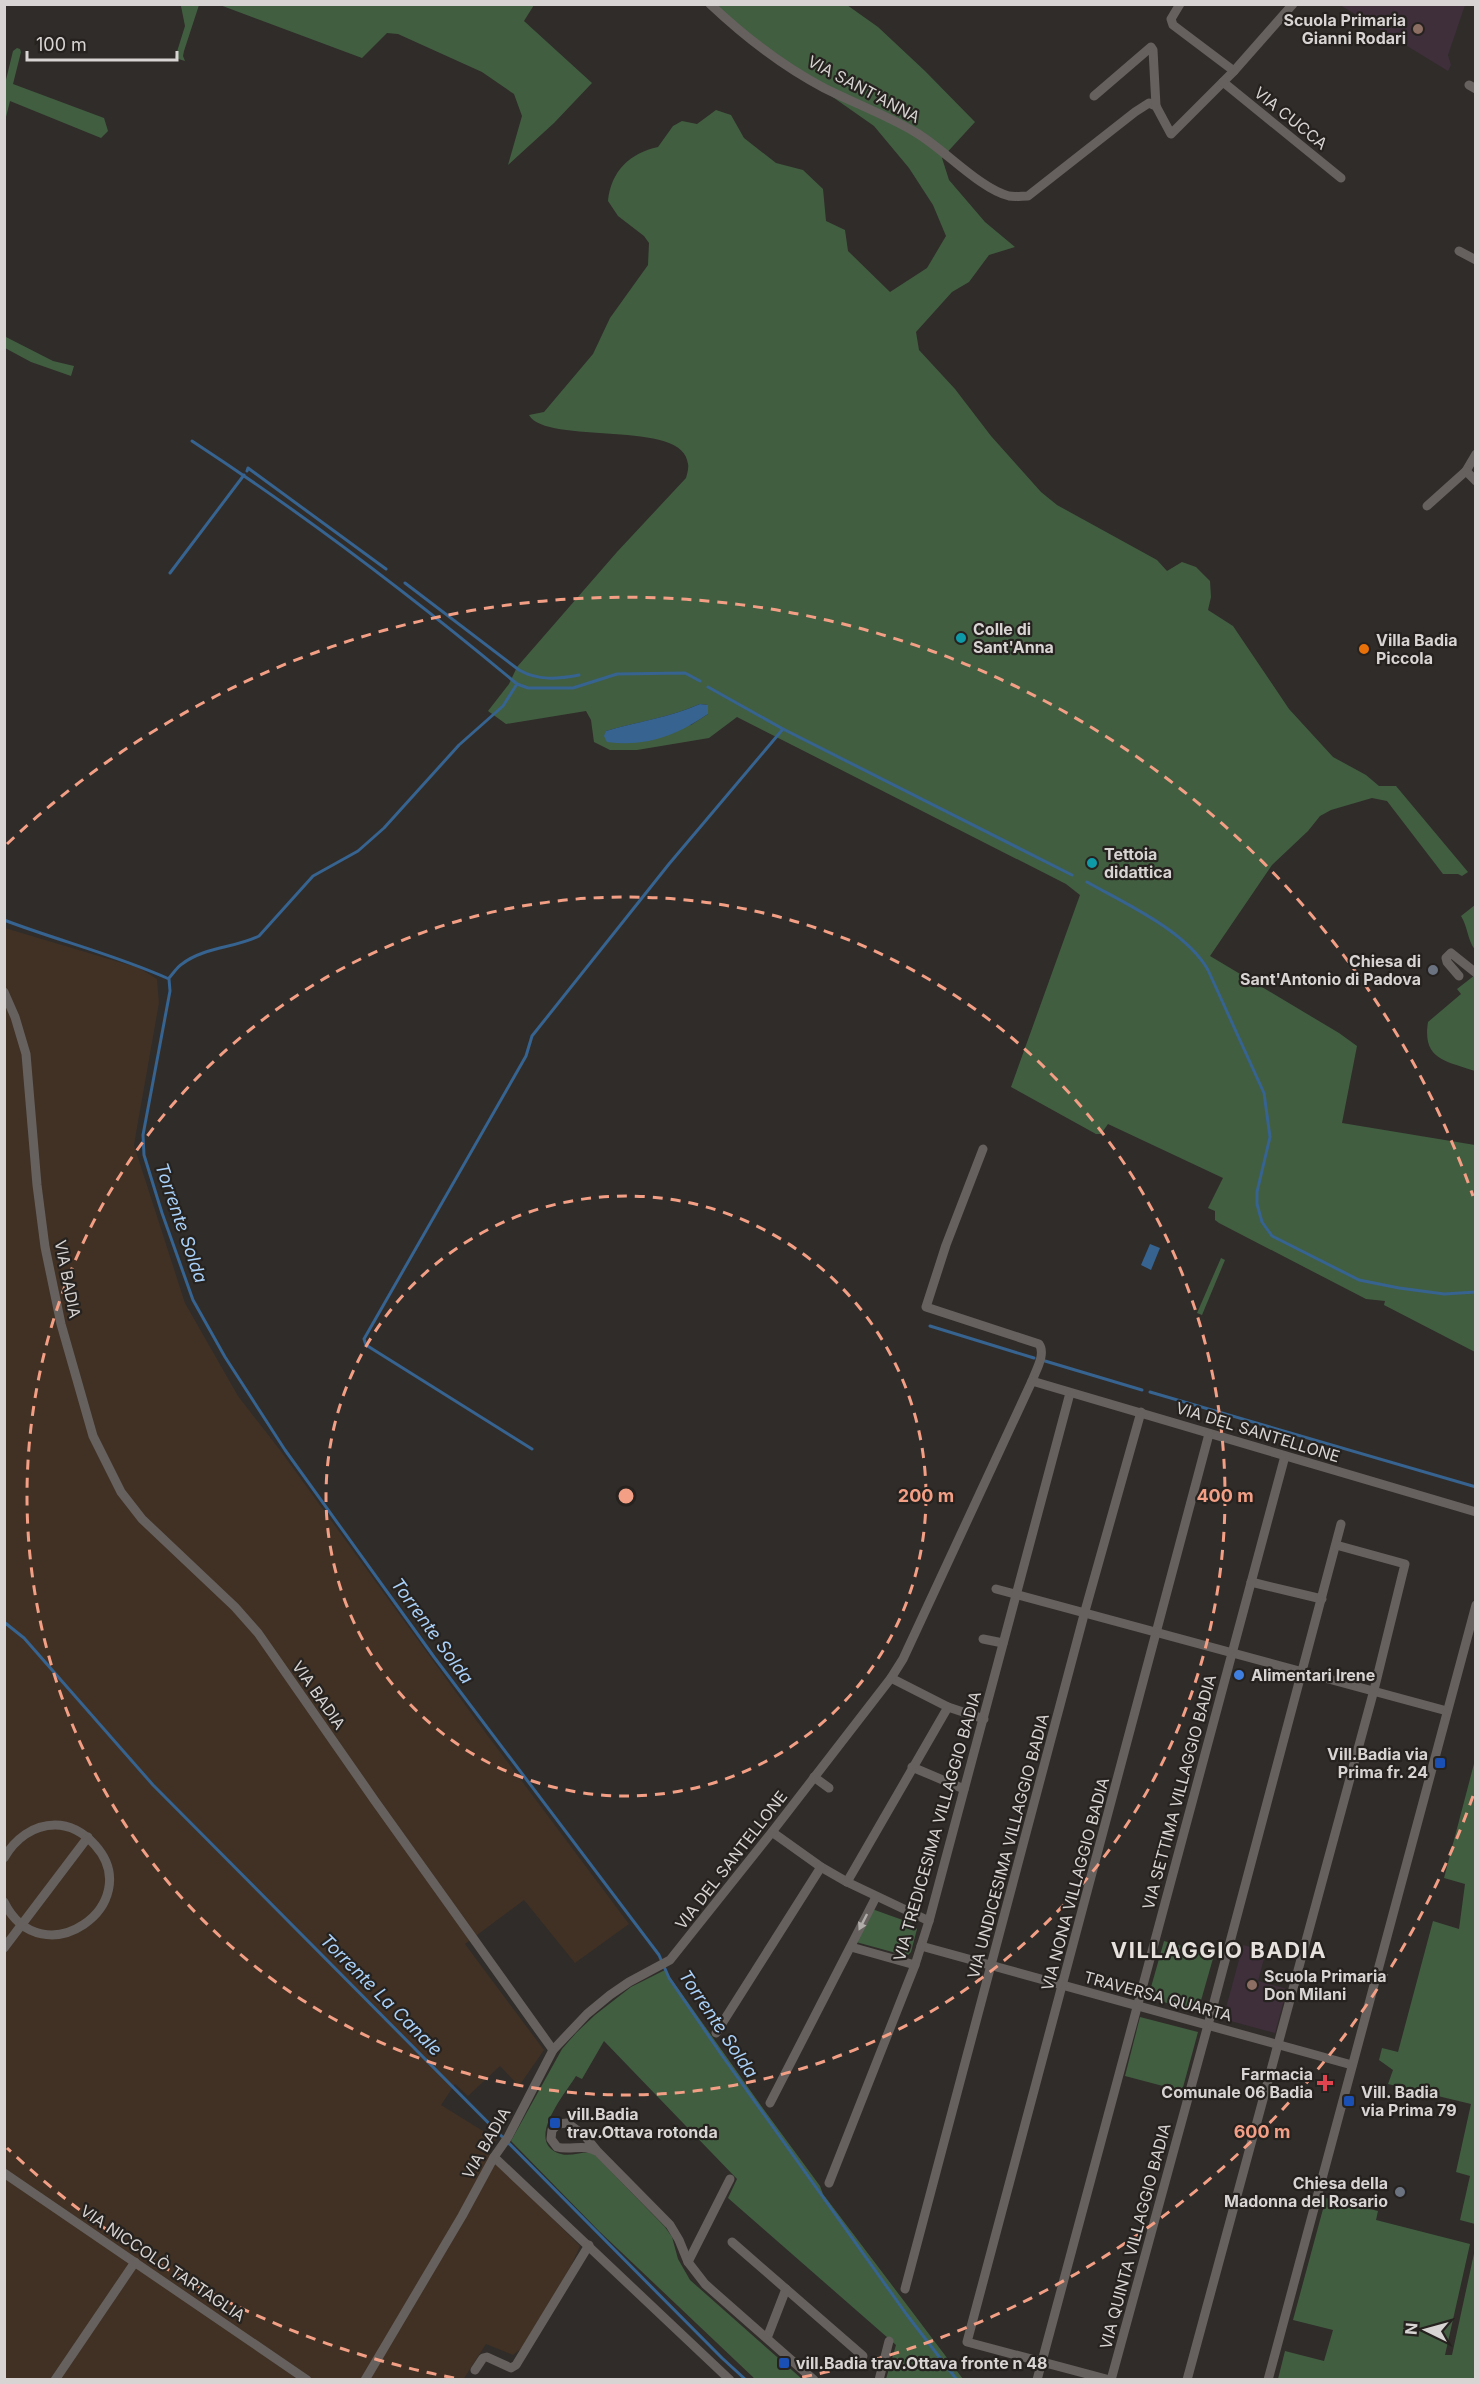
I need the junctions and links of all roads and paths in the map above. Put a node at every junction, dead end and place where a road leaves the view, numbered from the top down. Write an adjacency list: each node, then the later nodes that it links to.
1 (710, 4): 7 (street, VIA SANT'ANNA)
2 (1180, 4): 4 (street)
3 (1293, 4): 4 (street)
4 (1234, 71): 5 (street)
5 (1223, 82): 7 (street); 8 (street, VIA CUCCA)
6 (1094, 96): 7 (street)
7 (1156, 106)
8 (1341, 178)
9 (1459, 251): 10 (street)
10 (1476, 260)
11 (1475, 458): 12 (street)
12 (1466, 471): 13 (street); 14 (street)
13 (1476, 481)
14 (1427, 506)
15 (1476, 973): 16 (street)
16 (1459, 976)
17 (4, 992): 66 (street, VIA BADIA)
18 (983, 1149): 19 (street, VIA DEL SANTELLONE)
19 (1032, 1381): 20 (street, VIA DEL SANTELLONE); 38 (street, VIA DEL SANTELLONE)
20 (1070, 1393): 21 (street, VIA DEL SANTELLONE); 29 (street, VIA TREDICESIMA VILLAGGIO BADIA)
21 (1141, 1412): 22 (street, VIA DEL SANTELLONE); 32 (street, VIA UNDICESIMA VILLAGGIO BADIA)
22 (1209, 1434): 23 (street, VIA DEL SANTELLONE); 33 (street, VIA NONA VILLAGGIO BADIA)
23 (1285, 1456): 24 (street, VIA DEL SANTELLONE); 27 (street, VIA SETTIMA VILLAGGIO BADIA)
24 (1476, 1512)
25 (1341, 1524): 26 (street, VIA QUINTA VILLAGGIO BADIA)
26 (1336, 1545): 30 (street, VIA QUINTA VILLAGGIO BADIA); 39 (street)
27 (1251, 1582): 30 (street); 36 (street, VIA SETTIMA VILLAGGIO BADIA)
28 (996, 1589): 29 (street)
29 (1015, 1594): 32 (street); 35 (street, VIA TREDICESIMA VILLAGGIO BADIA)
30 (1322, 1599): 37 (street, VIA QUINTA VILLAGGIO BADIA)
31 (1476, 1605): 41 (street)
32 (1085, 1611): 33 (street); 60 (street, VIA UNDICESIMA VILLAGGIO BADIA)
33 (1157, 1631): 36 (street); 61 (street, VIA NONA VILLAGGIO BADIA)
34 (983, 1640): 35 (street)
35 (1003, 1643): 42 (street, VIA TREDICESIMA VILLAGGIO BADIA)
36 (1233, 1652): 37 (street); 62 (street, VIA SETTIMA VILLAGGIO BADIA)
37 (1303, 1671): 39 (street); 63 (street, VIA QUINTA VILLAGGIO BADIA)
38 (891, 1678): 40 (street); 44 (street, VIA DEL SANTELLONE)
39 (1374, 1690): 41 (street); 65 (street)
40 (948, 1707): 42 (street); 43 (street)
41 (1447, 1711): 67 (street)
42 (984, 1719): 46 (street, VIA TREDICESIMA VILLAGGIO BADIA)
43 (912, 1767): 46 (street); 51 (street)
44 (814, 1777): 45 (street); 47 (street, VIA DEL SANTELLONE)
45 (829, 1788)
46 (964, 1789): 54 (street, VIA TREDICESIMA VILLAGGIO BADIA)
47 (772, 1832): 50 (street); 66 (street, VIA DEL SANTELLONE)
48 (88, 1837): 49 (street); 55 (street); 55 (street)
49 (4, 1858)
50 (820, 1867): 51 (street); 64 (street)
51 (847, 1882): 52 (street)
52 (876, 1897): 54 (street); 57 (street, one-way to 57)
53 (4, 1902): 55 (street)
54 (929, 1921): 56 (street, VIA TREDICESIMA VILLAGGIO BADIA)
55 (22, 1925): 58 (street)
56 (921, 1946): 59 (street, VIA TREDICESIMA VILLAGGIO BADIA); 60 (street, TRAVERSA QUARTA)
57 (851, 1947): 59 (street); 68 (street)
58 (4, 1948)
59 (915, 1965): 75 (street, VIA TREDICESIMA VILLAGGIO BADIA)
60 (992, 1967): 61 (street, TRAVERSA QUARTA); 81 (street, VIA UNDICESIMA VILLAGGIO BADIA)
61 (1063, 1986): 62 (street, TRAVERSA QUARTA); 85 (street, VIA NONA VILLAGGIO BADIA)
62 (1138, 2006): 63 (street, TRAVERSA QUARTA); 85 (street, VIA SETTIMA VILLAGGIO BADIA)
63 (1208, 2025): 65 (street, TRAVERSA QUARTA); 94 (street, VIA QUINTA VILLAGGIO BADIA)
64 (716, 2033)
65 (1277, 2044): 67 (street, TRAVERSA QUARTA); 95 (street)
66 (553, 2050): 72 (street, VIA BADIA)
67 (1352, 2065): 96 (street)
68 (770, 2103)
69 (575, 2128): 70 (street); 70 (street); 71 (street)
70 (570, 2147): 71 (street)
71 (598, 2152): 79 (street)
72 (494, 2157): 77 (street); 87 (street, VIA BADIA)
73 (4, 2173): 78 (street, VIA NICCOLÒ TARTAGLIA)
74 (730, 2179): 79 (street)
75 (829, 2183)
76 (732, 2242): 80 (street)
77 (589, 2245): 86 (street); 90 (street)
78 (135, 2262): 88 (street); 89 (street, VIA NICCOLÒ TARTAGLIA)
79 (688, 2262): 82 (street)
80 (786, 2289): 82 (street); 84 (street)
81 (905, 2289)
82 (767, 2338): 91 (street)
83 (889, 2341): 92 (street)
84 (863, 2356)
85 (1043, 2361): 93 (street, VIA SETTIMA VILLAGGIO BADIA); 94 (street)
86 (475, 2370)
87 (365, 2378)
88 (55, 2379)
89 (306, 2379)
90 (730, 2379)
91 (813, 2379)
92 (879, 2379)
93 (1037, 2379)
94 (1110, 2379)
95 (1187, 2379)
96 (1268, 2379)

